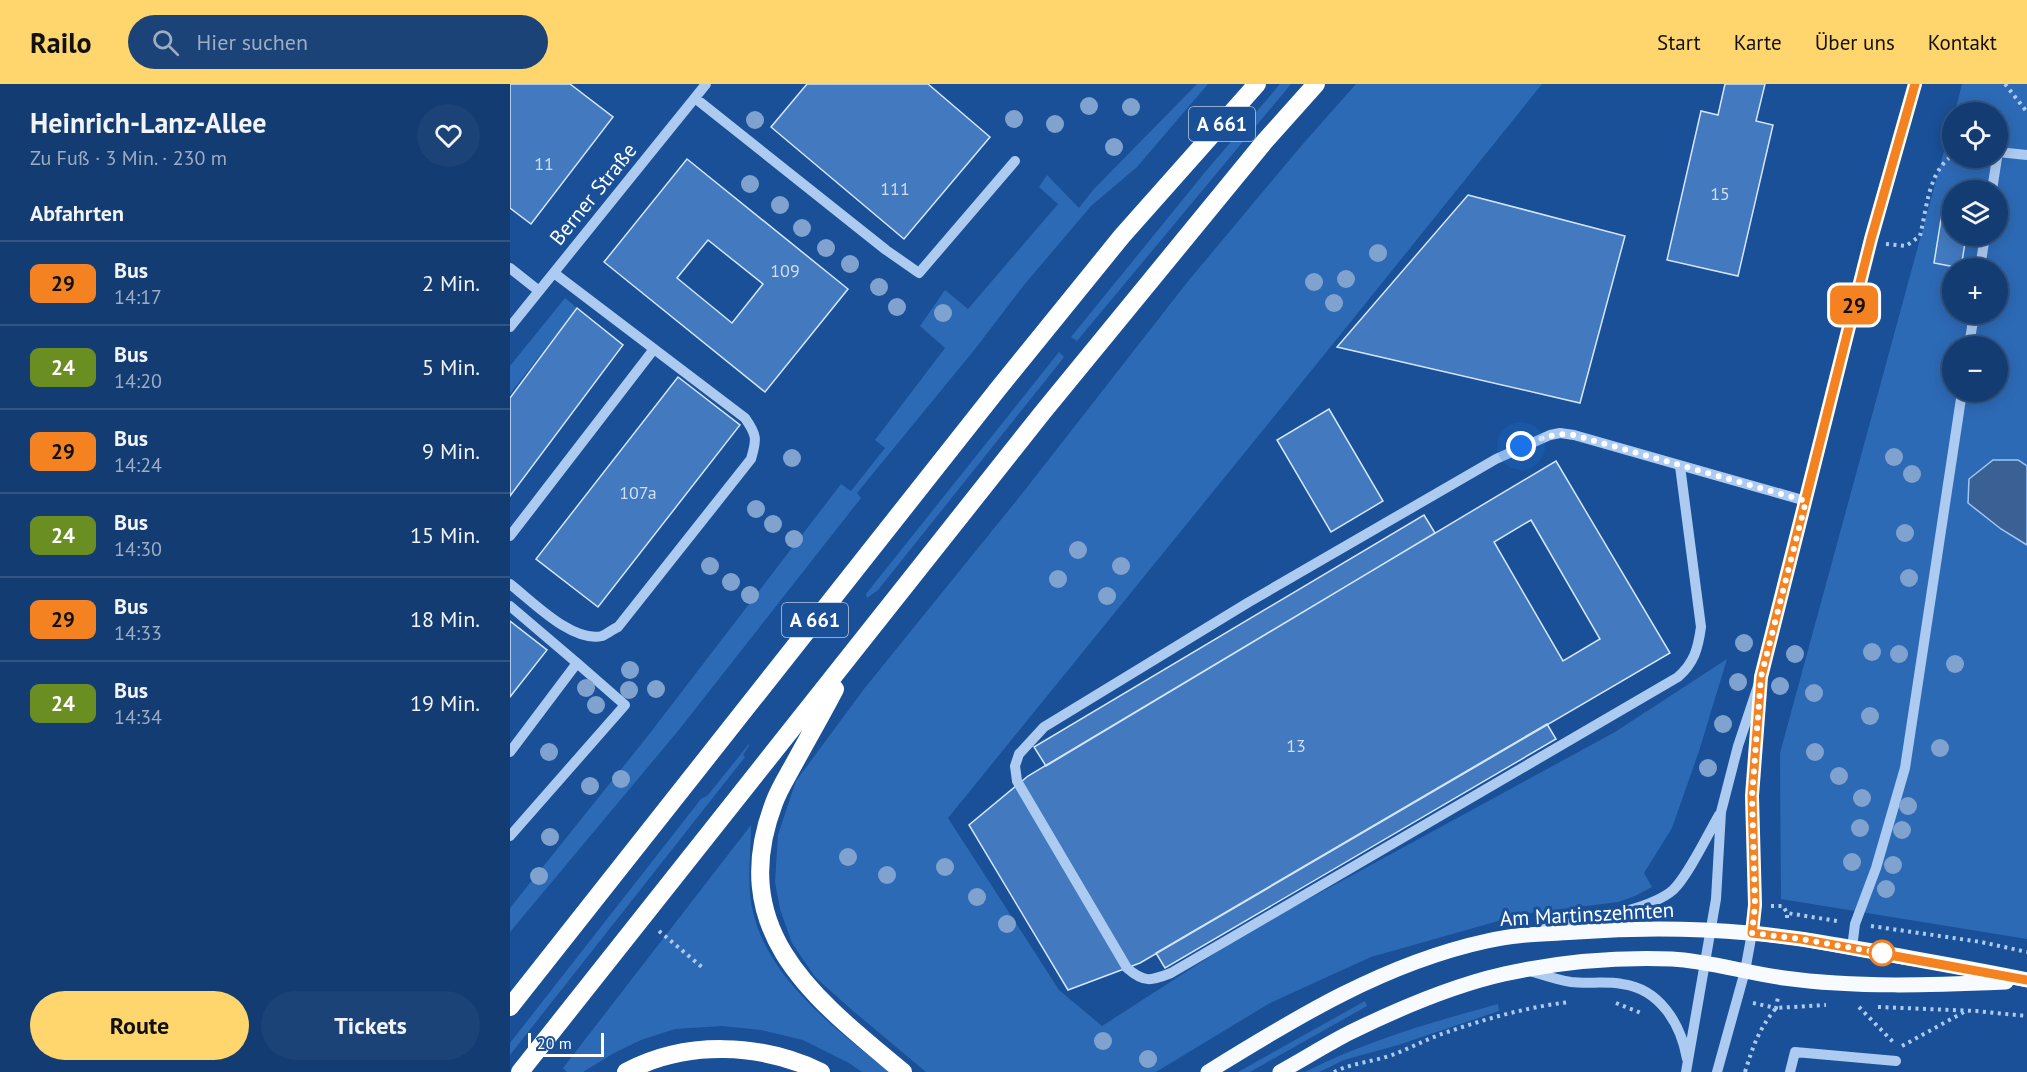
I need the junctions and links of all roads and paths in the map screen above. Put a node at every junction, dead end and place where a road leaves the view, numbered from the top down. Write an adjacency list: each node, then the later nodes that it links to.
1 (706, 84): 6 (street, Berner Straße)
2 (1257, 84): 46 (highway, A 661)
3 (1316, 84): 24 (highway, A 661)
4 (1915, 84): 12 (street)
5 (2005, 84): 7 (path)
6 (695, 98): 10 (street); 14 (street, Berner Straße)
7 (2027, 112)
8 (2008, 153): 9 (street)
9 (2027, 156)
10 (1015, 161)
11 (1942, 164): 12 (path)
12 (1871, 239): 20 (street)
13 (510, 268): 15 (street)
14 (554, 273): 15 (street, Berner Straße); 17 (street)
15 (539, 291): 16 (street, Berner Straße)
16 (510, 327)
17 (654, 349): 21 (street); 22 (street)
18 (1960, 402): 31 (street)
19 (1680, 466): 19 (street); 20 (street)
20 (1806, 501): 26 (street)
21 (510, 536)
22 (510, 584)
23 (510, 606): 25 (street)
24 (859, 646): 30 (highway, A 661); 56 (highway, A 661)
25 (577, 663): 27 (street); 29 (street)
26 (1761, 677): 28 (street); 33 (street)
27 (510, 752)
28 (1721, 812): 32 (street); 34 (street)
29 (510, 836)
30 (643, 917): 38 (path); 53 (highway, A 661)
31 (1855, 924): 35 (street); 36 (path)
32 (1712, 930): 33 (main road, Am Martinszehnten); 34 (main road, Am Martinszehnten); 37 (street)
33 (1752, 933): 35 (main road, Am Martinszehnten); 40 (street)
34 (1507, 937): 57 (main road, Am Martinszehnten)
35 (1852, 948): 41 (main road, Am Martinszehnten)
36 (2027, 952)
37 (1706, 963): 39 (main road, Am Martinszehnten); 40 (main road, Am Martinszehnten); 52 (street)
38 (703, 968)
39 (1527, 970): 52 (street); 58 (main road, Am Martinszehnten)
40 (1745, 971): 41 (main road, Am Martinszehnten); 60 (street)
41 (2027, 981)
42 (1580, 1001): 59 (path)
43 (1614, 1002): 49 (path)
44 (1831, 1005): 61 (path)
45 (1850, 1006): 47 (path)
46 (510, 1007)
47 (1859, 1007): 48 (path); 48 (path)
48 (1964, 1011): 50 (path)
49 (1641, 1013)
50 (2027, 1016)
51 (1896, 1061): 62 (street)
52 (1687, 1069)
53 (520, 1072)
54 (626, 1072): 55 (highway)
55 (821, 1072)
56 (903, 1072)
57 (1208, 1072)
58 (1280, 1072)
59 (1334, 1072)
60 (1717, 1072)
61 (1745, 1072)
62 (1790, 1072)

